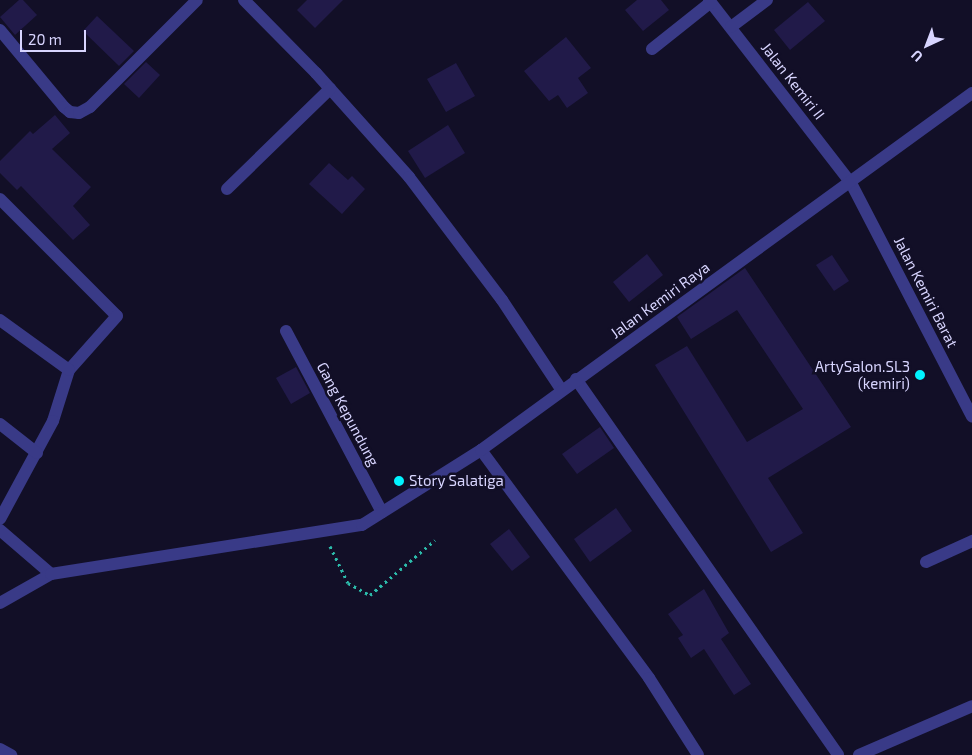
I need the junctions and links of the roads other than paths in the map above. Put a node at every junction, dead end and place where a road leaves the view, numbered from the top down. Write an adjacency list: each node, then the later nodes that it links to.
1 (196, 0): 6 (street)
2 (244, 0): 8 (street)
3 (767, 0): 5 (street)
4 (710, 1): 5 (street, Jalan Kemiri II); 7 (street)
5 (731, 27): 10 (street, Jalan Kemiri II)
6 (0, 30)
7 (652, 49)
8 (330, 89): 11 (street); 17 (street)
9 (972, 93): 10 (street, Jalan Kemiri Raya)
10 (851, 182): 16 (street, Jalan Kemiri Raya); 18 (street, Jalan Kemiri Barat)
11 (227, 189)
12 (0, 199): 15 (street)
13 (0, 320): 15 (street)
14 (286, 331): 22 (street, Gang Kepundung)
15 (69, 370): 21 (street)
16 (576, 379): 17 (street, Jalan Kemiri Raya); 33 (street)
17 (561, 388): 20 (street, Jalan Kemiri Raya)
18 (972, 416)
19 (0, 424): 21 (street)
20 (481, 450): 22 (street, Jalan Kemiri Raya); 32 (street)
21 (37, 453): 23 (street)
22 (382, 512): 27 (street, Jalan Kemiri Raya)
23 (0, 519)
24 (0, 530): 27 (street)
25 (972, 541): 26 (street)
26 (926, 562)
27 (51, 574): 28 (street)
28 (0, 603)
29 (972, 706): 34 (street)
30 (0, 749): 31 (street)
31 (11, 755)
32 (698, 755)
33 (838, 755)
34 (859, 755)

